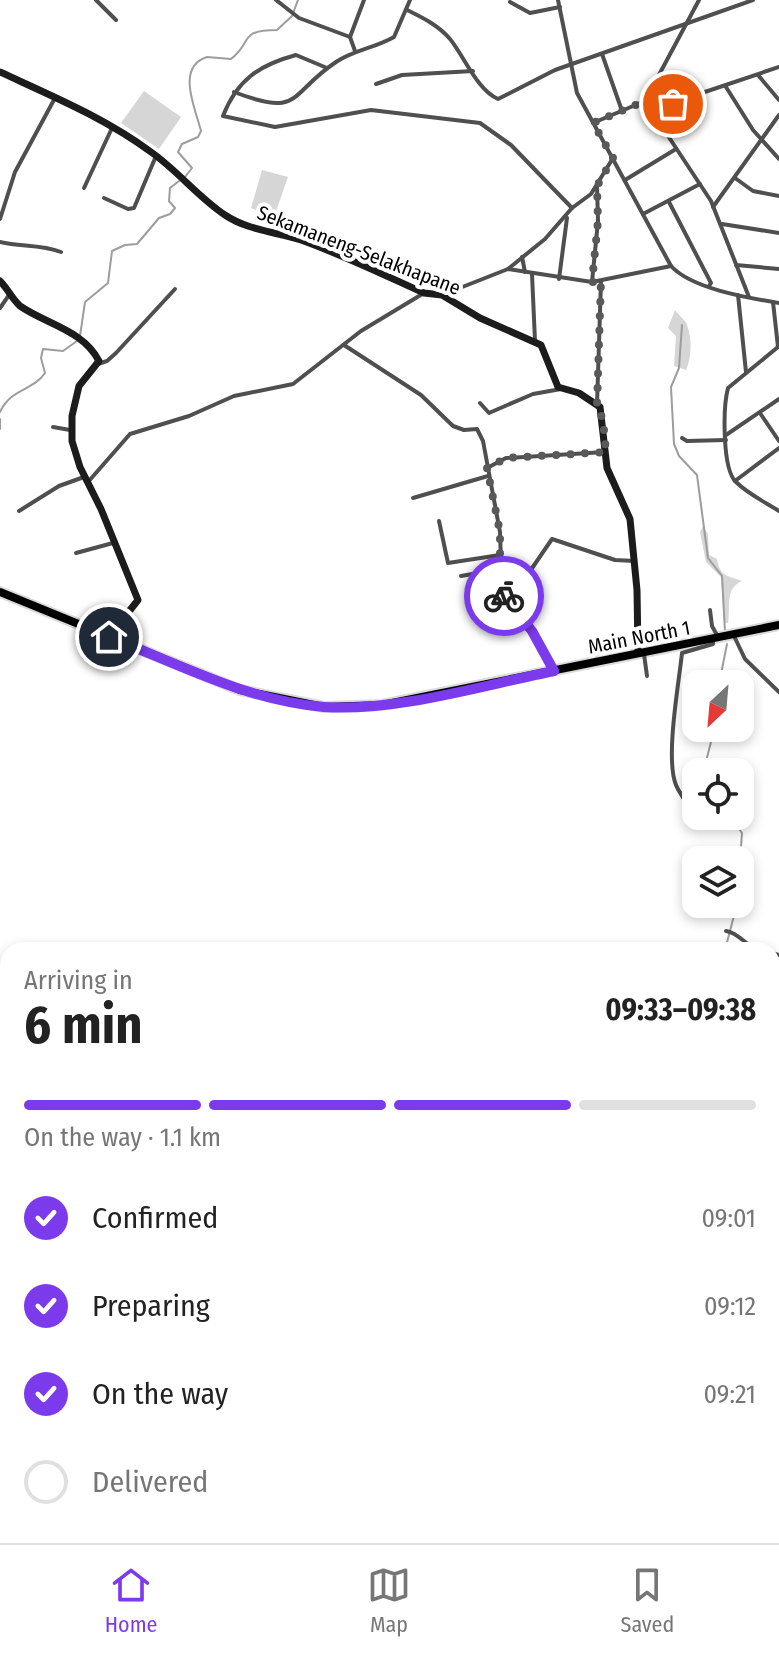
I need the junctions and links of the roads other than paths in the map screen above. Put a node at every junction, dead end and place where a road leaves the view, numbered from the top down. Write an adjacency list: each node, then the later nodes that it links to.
1 (96, 0): 11 (street)
2 (276, 0): 13 (street)
3 (364, 0): 13 (street)
4 (410, 0): 10 (street)
5 (558, 0): 9 (street)
6 (699, 0): 12 (street)
7 (753, 0): 12 (street)
8 (510, 2): 9 (street)
9 (560, 7): 16 (street)
10 (407, 10): 14 (street); 19 (street)
11 (116, 20)
12 (685, 24): 15 (street); 27 (street)
13 (350, 37): 14 (street)
14 (355, 51): 18 (street)
15 (602, 54): 16 (street); 28 (street)
16 (570, 65): 19 (street); 32 (street)
17 (779, 67): 21 (street)
18 (327, 68): 24 (street); 24 (street)
19 (473, 71): 22 (street)
20 (0, 72): 25 (street, Sekamaneng-Selakhapane)
21 (758, 75): 23 (street); 26 (street)
22 (376, 84)
23 (726, 87): 31 (street); 35 (street)
24 (234, 92): 49 (street)
25 (55, 98): 34 (street, Sekamaneng-Selakhapane); 52 (street)
26 (779, 100)
27 (645, 101): 28 (street); 29 (street)
28 (621, 110): 32 (street)
29 (653, 112): 31 (street); 33 (street)
30 (779, 115): 35 (street)
31 (664, 116): 33 (street)
32 (593, 123): 38 (street)
33 (660, 124): 36 (street)
34 (113, 126): 37 (street, Sekamaneng-Selakhapane); 44 (street)
35 (761, 140): 39 (street); 40 (street)
36 (676, 149): 41 (street); 42 (street)
37 (156, 156): 46 (street); 70 (street, Sekamaneng-Selakhapane)
38 (613, 158): 41 (street); 43 (street)
39 (779, 159)
40 (735, 178): 45 (street); 48 (street)
41 (625, 180): 50 (street)
42 (700, 184): 47 (street); 48 (street)
43 (597, 186): 49 (street); 67 (street)
44 (84, 188)
45 (779, 196)
46 (104, 198)
47 (669, 202): 50 (street); 68 (street)
48 (713, 207): 53 (street)
49 (572, 208): 51 (street)
50 (643, 214): 59 (street)
51 (566, 217): 57 (street); 64 (street)
52 (0, 219)
53 (722, 224): 54 (street); 58 (street)
54 (779, 233)
55 (0, 242): 56 (street)
56 (61, 252)
57 (522, 257): 60 (street); 62 (street)
58 (736, 265): 61 (street); 74 (street)
59 (671, 266): 66 (street); 68 (street)
60 (508, 269): 62 (street); 72 (street)
61 (779, 269)
62 (525, 272): 63 (street)
63 (532, 274): 64 (street); 77 (street)
64 (559, 279): 67 (street)
65 (0, 281): 71 (street)
66 (601, 281): 67 (street); 85 (street)
67 (592, 282)
68 (709, 286): 73 (street)
69 (175, 289): 80 (street)
70 (424, 293): 72 (street, Sekamaneng-Selakhapane); 78 (street)
71 (11, 294): 76 (street); 80 (street)
72 (442, 295): 77 (street, Sekamaneng-Selakhapane)
73 (738, 295): 74 (street); 81 (street)
74 (749, 297): 75 (street)
75 (776, 303): 79 (street)
76 (0, 308)
77 (534, 342): 82 (street)
78 (344, 345): 94 (street); 96 (street)
79 (778, 348): 81 (street)
80 (98, 364): 88 (street)
81 (746, 372): 90 (street)
82 (561, 389): 84 (street); 85 (street)
83 (779, 399): 86 (street)
84 (480, 403)
85 (597, 405): 93 (street)
86 (759, 412): 90 (street); 91 (street)
87 (53, 427): 88 (street)
88 (70, 430): 96 (street)
89 (682, 438): 90 (street)
90 (726, 438): 97 (street)
91 (779, 441)
92 (779, 448): 97 (street)
93 (606, 452): 94 (street); 105 (street)
94 (487, 468): 95 (street)
95 (488, 476): 98 (street); 104 (street)
96 (86, 480): 99 (street); 102 (street)
97 (735, 481): 100 (street)
98 (413, 498)
99 (19, 511)
100 (779, 511)
101 (439, 521): 104 (street)
102 (115, 542): 103 (street); 113 (street)
103 (76, 553)
104 (500, 555): 107 (street)
105 (635, 561): 109 (street); 115 (street)
106 (461, 576): 107 (street)
107 (500, 581): 109 (street)
108 (0, 592): 113 (main road, Main North 1)
109 (505, 598): 116 (street)
110 (710, 610): 114 (street)
111 (779, 625): 112 (main road, Main North 1)
112 (734, 635): 114 (main road, Main North 1); 118 (street)
113 (109, 637): 116 (main road, Main North 1)
114 (716, 638): 115 (main road, Main North 1); 119 (street)
115 (641, 653): 116 (main road, Main North 1); 117 (street)
116 (554, 671)
117 (647, 676)
118 (779, 692)
119 (682, 797)
120 (728, 931): 121 (street)
121 (746, 942)

